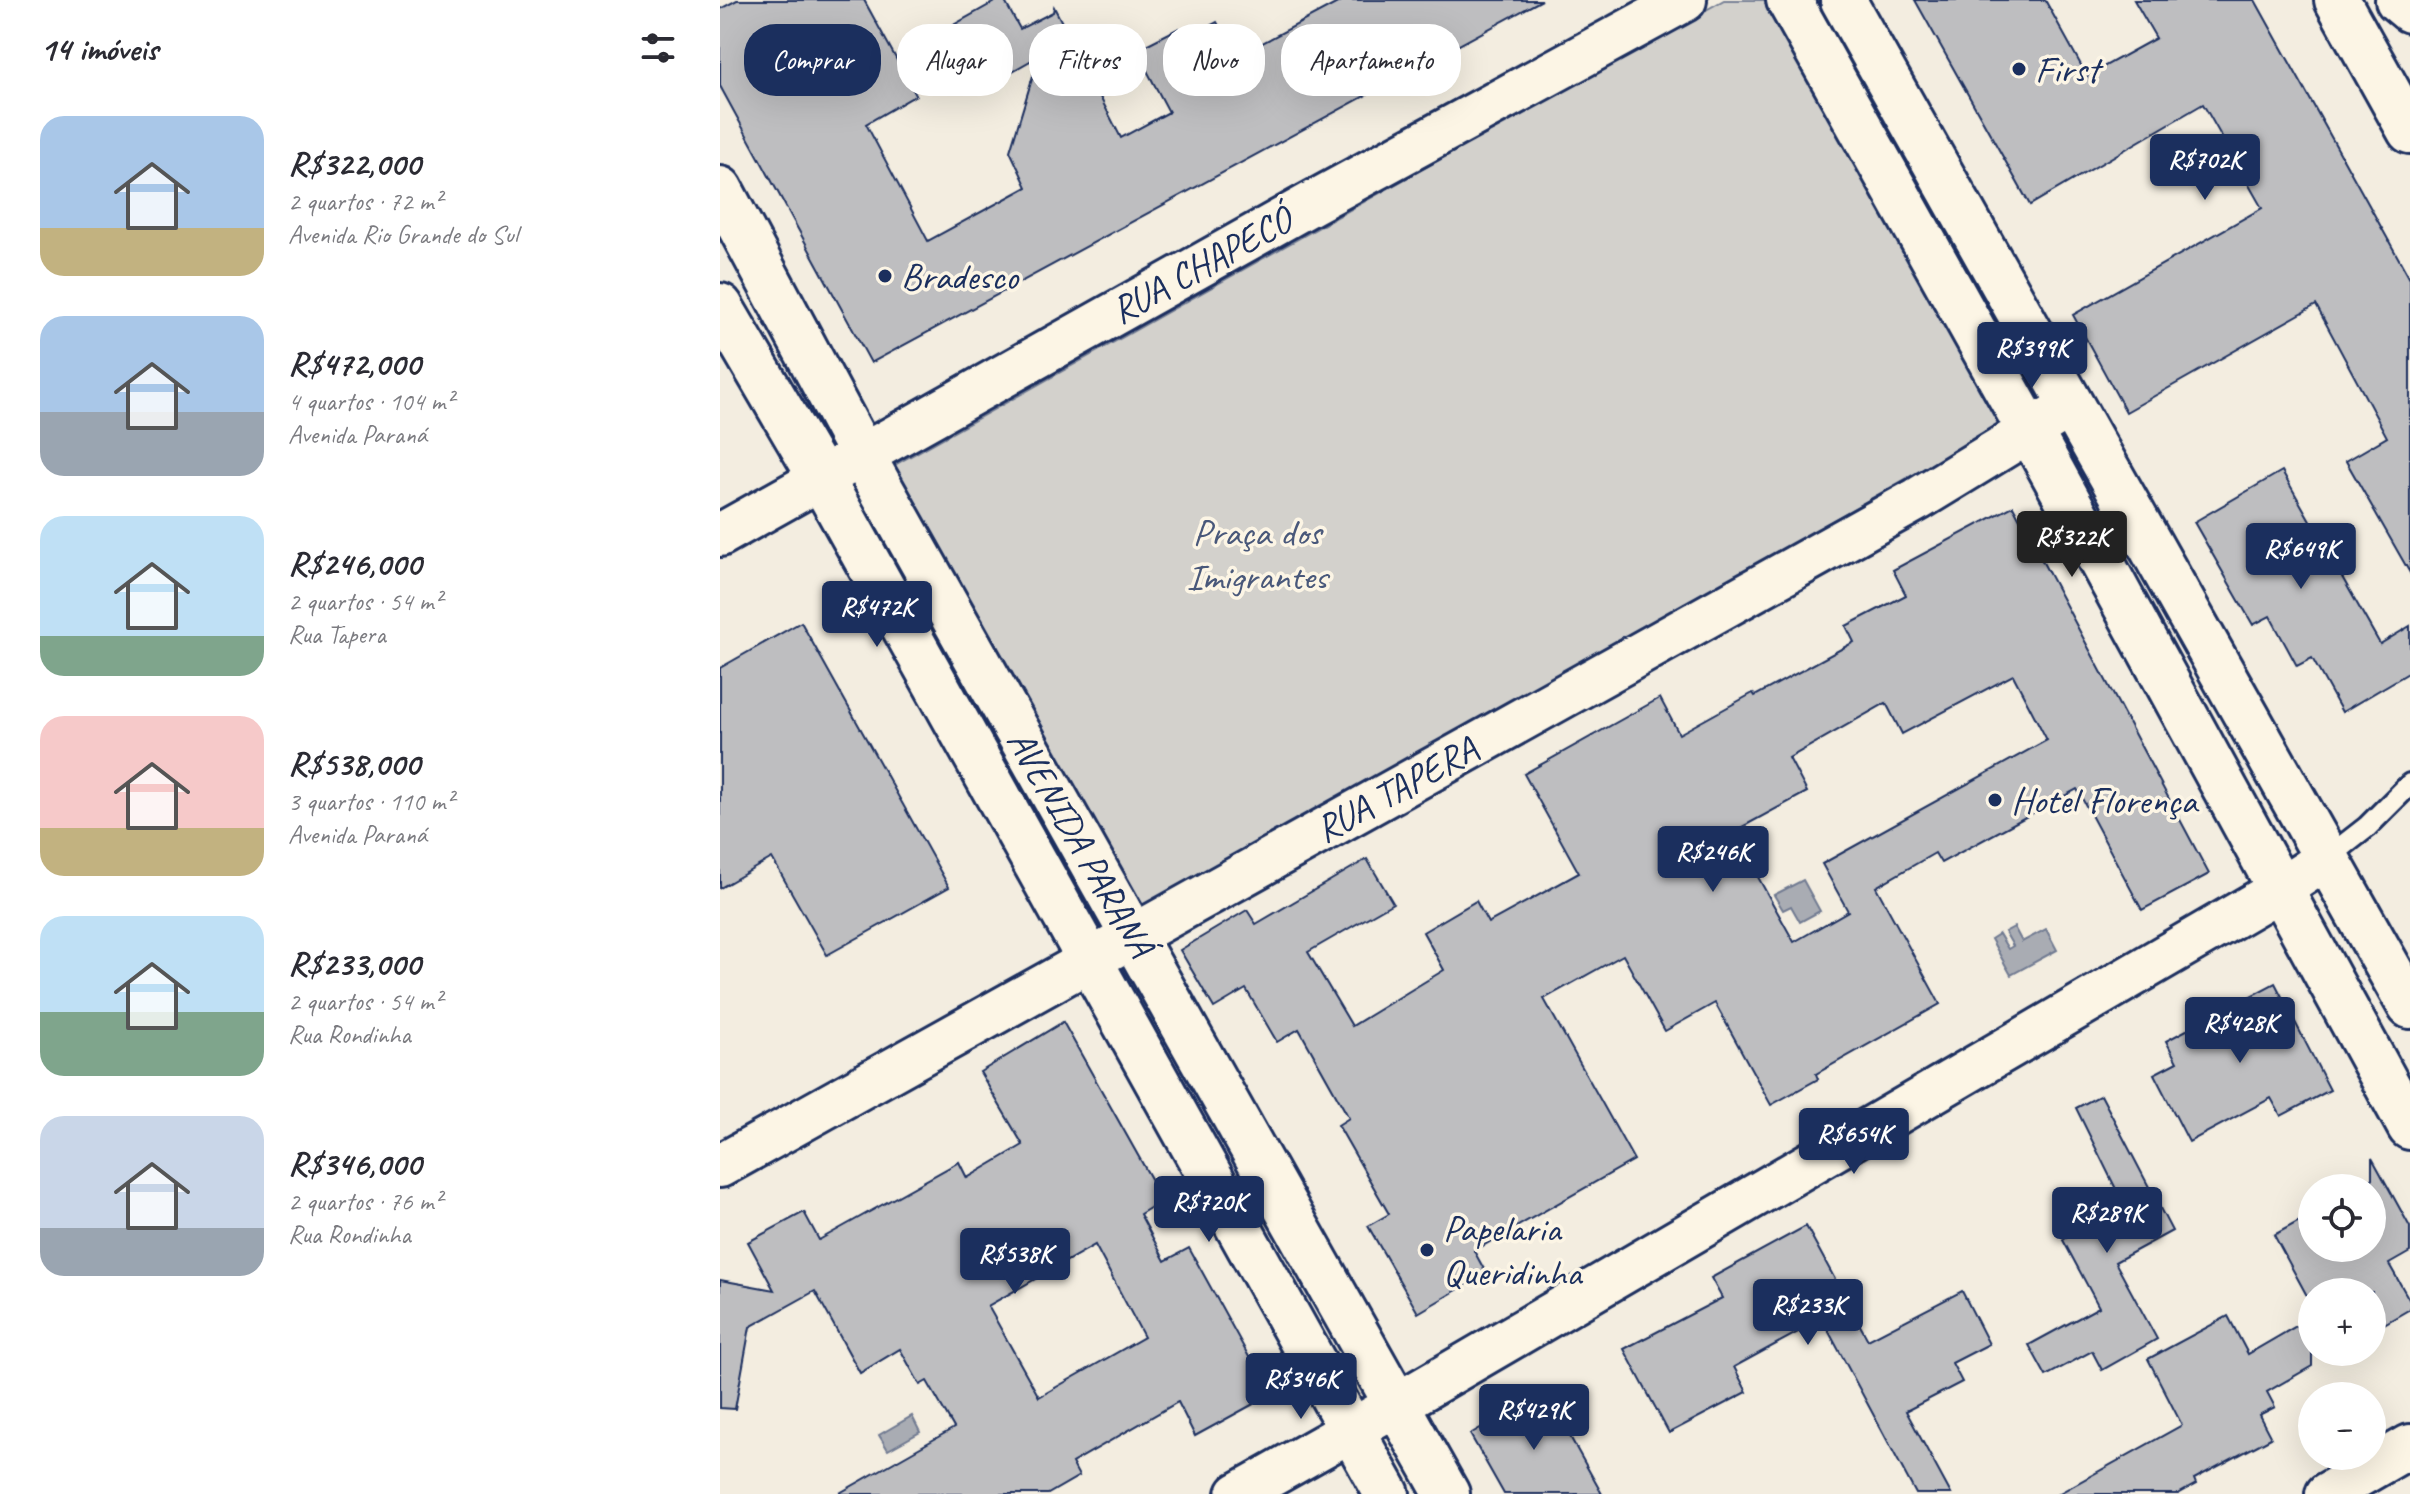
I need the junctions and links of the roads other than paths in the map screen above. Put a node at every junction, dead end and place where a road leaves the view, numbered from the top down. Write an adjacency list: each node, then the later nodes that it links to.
1 (1685, 0): 12 (street, RUA CHAPECÓ)
2 (1789, 0): 11 (main road)
3 (1843, 0): 10 (main road)
4 (2337, 0): 7 (main road)
5 (2398, 0): 6 (main road)
6 (2410, 10)
7 (2410, 131)
8 (720, 189): 12 (main road, AVENIDA PARANÁ)
9 (720, 306): 13 (main road, AVENIDA PARANÁ)
10 (2070, 406): 11 (street, RUA TAPERA); 16 (main road)
11 (2030, 431): 17 (main road); 18 (street, RUA TAPERA)
12 (862, 455): 13 (street, RUA CHAPECÓ); 18 (main road, AVENIDA PARANÁ)
13 (821, 478): 14 (street, RUA CHAPECÓ); 19 (main road, AVENIDA PARANÁ)
14 (720, 535)
15 (2410, 784): 16 (lane)
16 (2326, 859): 17 (street); 20 (main road)
17 (2279, 890): 21 (main road); 23 (street)
18 (1134, 935): 19 (street, RUA TAPERA); 23 (main road, AVENIDA PARANÁ)
19 (1089, 961): 22 (street, RUA TAPERA); 24 (main road, AVENIDA PARANÁ)
20 (2410, 1006)
21 (2410, 1127)
22 (720, 1166)
23 (1396, 1405): 24 (street); 28 (main road, AVENIDA PARANÁ)
24 (1352, 1430): 26 (street); 27 (main road, AVENIDA PARANÁ)
25 (2410, 1446): 29 (street)
26 (1238, 1494)
27 (1387, 1494)
28 (1447, 1494)
29 (2327, 1494)

